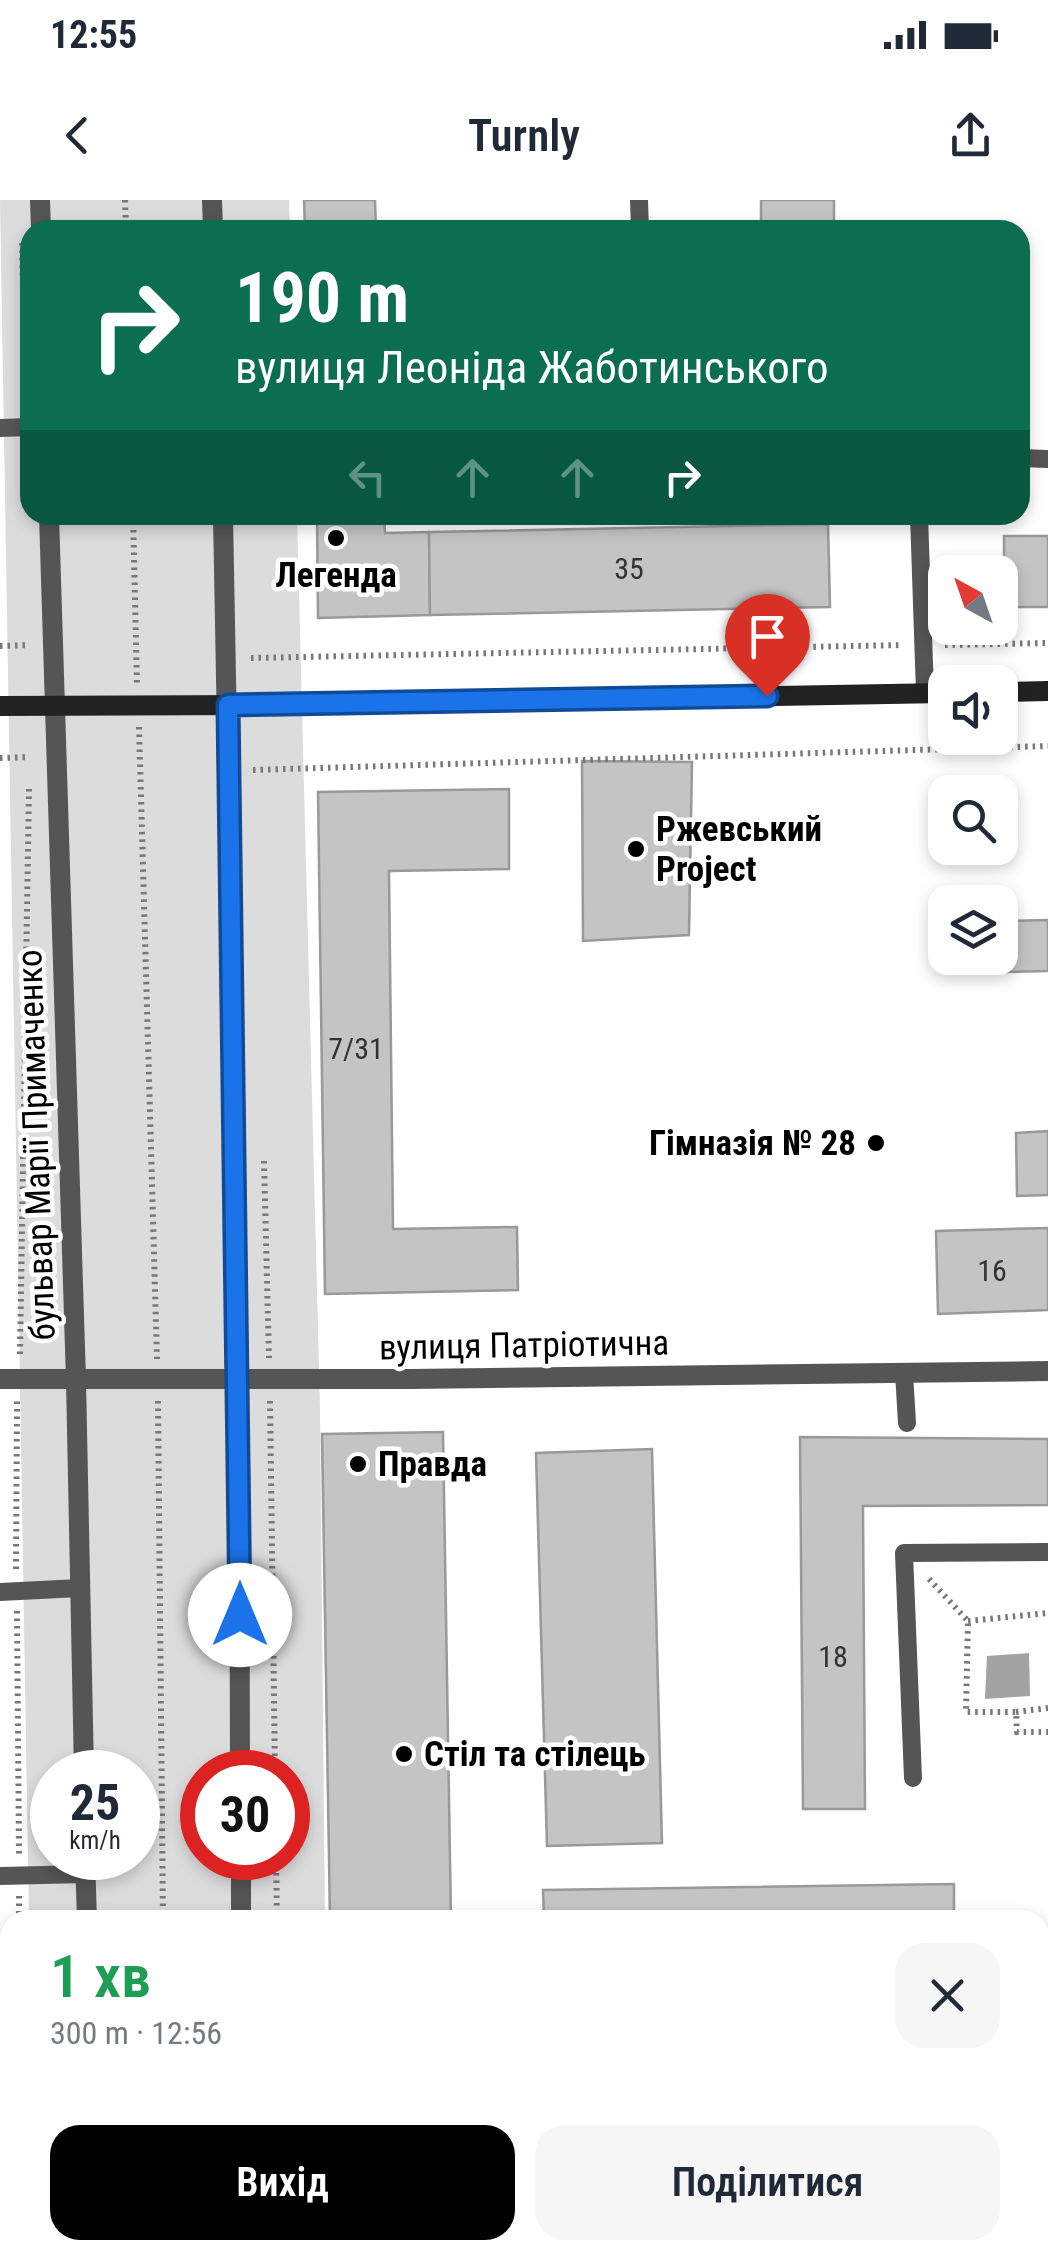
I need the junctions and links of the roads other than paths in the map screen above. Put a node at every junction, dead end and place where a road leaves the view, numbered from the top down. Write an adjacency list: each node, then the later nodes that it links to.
1 (49, 525): 10 (street, бульвар Марії Примаченко)
2 (223, 525): 8 (street)
3 (918, 525): 4 (lane)
4 (929, 665)
5 (1048, 691): 6 (street)
6 (1018, 692)
7 (928, 693): 8 (street)
8 (228, 705): 10 (street); 15 (street)
9 (0, 706): 10 (street)
10 (55, 706): 14 (street, бульвар Марії Примаченко)
11 (1048, 1371): 12 (street, вулиця Патріотична)
12 (904, 1372): 15 (street, вулиця Патріотична); 16 (lane)
13 (10, 1379): 14 (street, вулиця Патріотична)
14 (76, 1380): 15 (street, вулиця Патріотична); 18 (street, бульвар Марії Примаченко)
15 (239, 1380): 21 (street)
16 (906, 1424)
17 (1048, 1552): 22 (lane)
18 (80, 1588): 19 (lane); 20 (street, бульвар Марії Примаченко)
19 (8, 1591)
20 (84, 1750)
21 (240, 1750)
22 (913, 1778)
23 (86, 1880): 25 (street)
24 (241, 1880): 26 (street)
25 (86, 1910)
26 (241, 1910)

